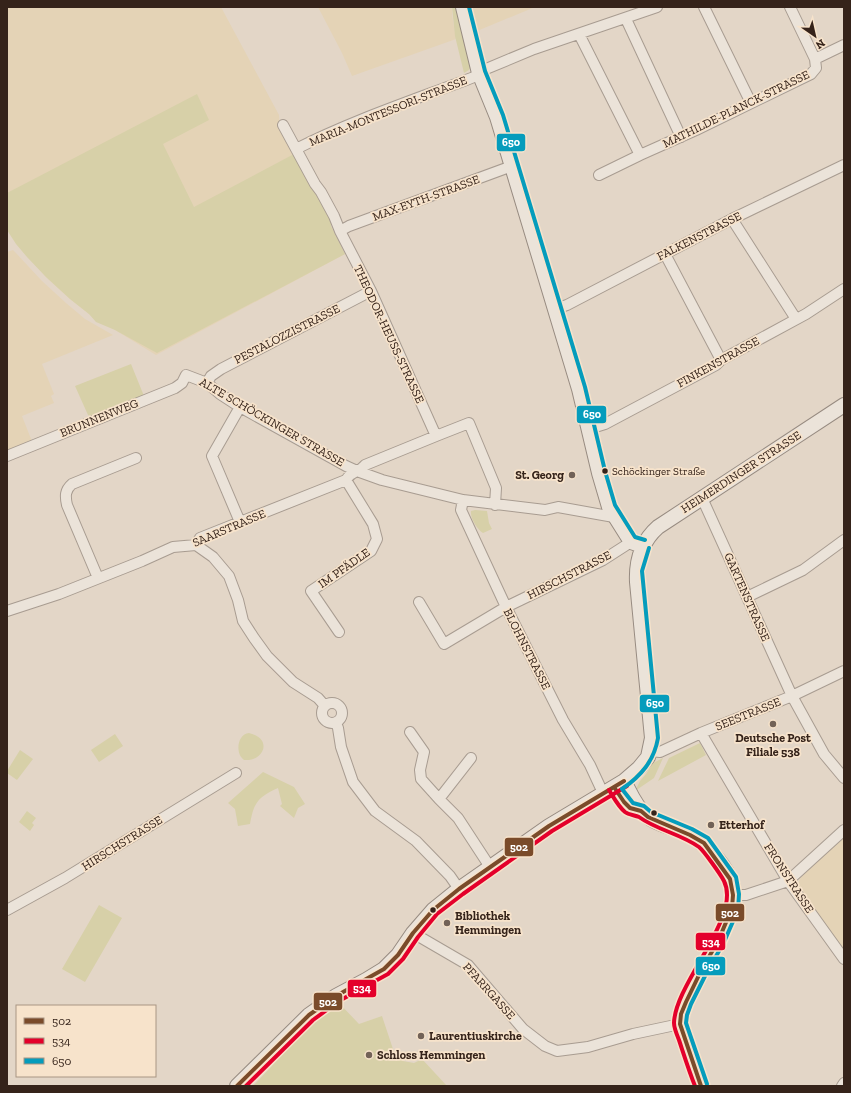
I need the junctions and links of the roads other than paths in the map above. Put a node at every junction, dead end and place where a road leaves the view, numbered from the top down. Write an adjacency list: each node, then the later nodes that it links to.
1 (463, 7): 9 (main road)
2 (658, 7): 5 (street, MARIA-MONTESSORI-STRASSE)
3 (704, 7): 10 (street)
4 (790, 7): 8 (street)
5 (626, 19): 6 (street, MARIA-MONTESSORI-STRASSE); 12 (street)
6 (579, 34): 9 (street, MARIA-MONTESSORI-STRASSE); 14 (street)
7 (844, 45): 8 (street, MATHILDE-PLANCK-STRASSE)
8 (815, 59): 10 (street, MATHILDE-PLANCK-STRASSE)
9 (479, 73): 13 (street, MARIA-MONTESSORI-STRASSE); 16 (main road)
10 (751, 103): 12 (street, MATHILDE-PLANCK-STRASSE)
11 (283, 124): 13 (street, THEODOR-HEUSS-STRASSE)
12 (681, 136): 14 (street, MATHILDE-PLANCK-STRASSE)
13 (296, 149): 19 (street, THEODOR-HEUSS-STRASSE)
14 (640, 155): 17 (street, MATHILDE-PLANCK-STRASSE)
15 (844, 165): 18 (street, FALKENSTRASSE)
16 (512, 166): 19 (street, MAX-EYTH-STRASSE); 23 (main road)
17 (599, 175)
18 (732, 219): 20 (street, FALKENSTRASSE); 24 (street)
19 (340, 231): 22 (street, THEODOR-HEUSS-STRASSE)
20 (666, 254): 23 (street, FALKENSTRASSE); 25 (street)
21 (844, 289): 24 (street, FINKENSTRASSE)
22 (371, 291): 27 (street, PESTALOZZISTRASSE); 31 (street, THEODOR-HEUSS-STRASSE)
23 (555, 310): 30 (main road)
24 (796, 319): 25 (street, FINKENSTRASSE)
25 (721, 360): 30 (street, FINKENSTRASSE)
26 (186, 375): 27 (street, ALTE SCHÖCKINGER STRASSE); 32 (street, BRUNNENWEG)
27 (207, 383): 29 (street, ALTE SCHÖCKINGER STRASSE)
28 (844, 405): 36 (main road, HEIMERDINGER STRASSE)
29 (240, 407): 34 (street, ALTE SCHÖCKINGER STRASSE); 40 (street)
30 (589, 429): 39 (main road)
31 (436, 436): 34 (street, SAARSTRASSE); 38 (street)
32 (7, 456)
33 (136, 458): 44 (street)
34 (357, 471): 35 (street, SAARSTRASSE); 37 (street, ALTE SCHÖCKINGER STRASSE)
35 (346, 480): 40 (street, SAARSTRASSE); 49 (street, IM PFÄDLE)
36 (702, 498): 42 (main road, HEIMERDINGER STRASSE); 45 (street, GARTENSTRASSE)
37 (463, 500): 38 (street, ALTE SCHÖCKINGER STRASSE); 47 (street, BLOHNSTRASSE)
38 (495, 505): 39 (street, ALTE SCHÖCKINGER STRASSE)
39 (614, 517): 42 (main road)
40 (240, 522): 43 (street, SAARSTRASSE)
41 (844, 540): 45 (street)
42 (637, 544): 47 (street, HIRSCHSTRASSE); 56 (main road)
43 (196, 545): 44 (street, SAARSTRASSE); 52 (street)
44 (98, 578): 48 (street, SAARSTRASSE)
45 (747, 597): 51 (street, GARTENSTRASSE)
46 (419, 602): 47 (street, HIRSCHSTRASSE)
47 (506, 607): 60 (street, BLOHNSTRASSE)
48 (7, 611)
49 (338, 632)
50 (844, 671): 51 (street, SEESTRASSE)
51 (792, 696): 55 (street, SEESTRASSE); 59 (street, GARTENSTRASSE)
52 (325, 706): 53 (street); 53 (street)
53 (336, 723): 65 (street)
54 (410, 732): 61 (street)
55 (701, 733): 56 (street, SEESTRASSE); 64 (street, FRONSTRASSE)
56 (650, 751): 60 (main road)
57 (472, 758): 61 (street)
58 (236, 773): 67 (street, HIRSCHSTRASSE)
59 (844, 778)
60 (613, 787): 63 (main road); 66 (main road)
61 (439, 799): 63 (street)
62 (844, 830): 64 (street)
63 (490, 867): 65 (main road)
64 (788, 881): 66 (street); 69 (street, FRONSTRASSE)
65 (459, 889): 68 (main road)
66 (733, 895): 70 (main road)
67 (7, 910)
68 (413, 933): 70 (street, PFARRGASSE); 72 (main road)
69 (844, 959)
70 (680, 1024): 73 (main road)
71 (844, 1083): 74 (street)
72 (237, 1086)
73 (701, 1086)
74 (842, 1086)

